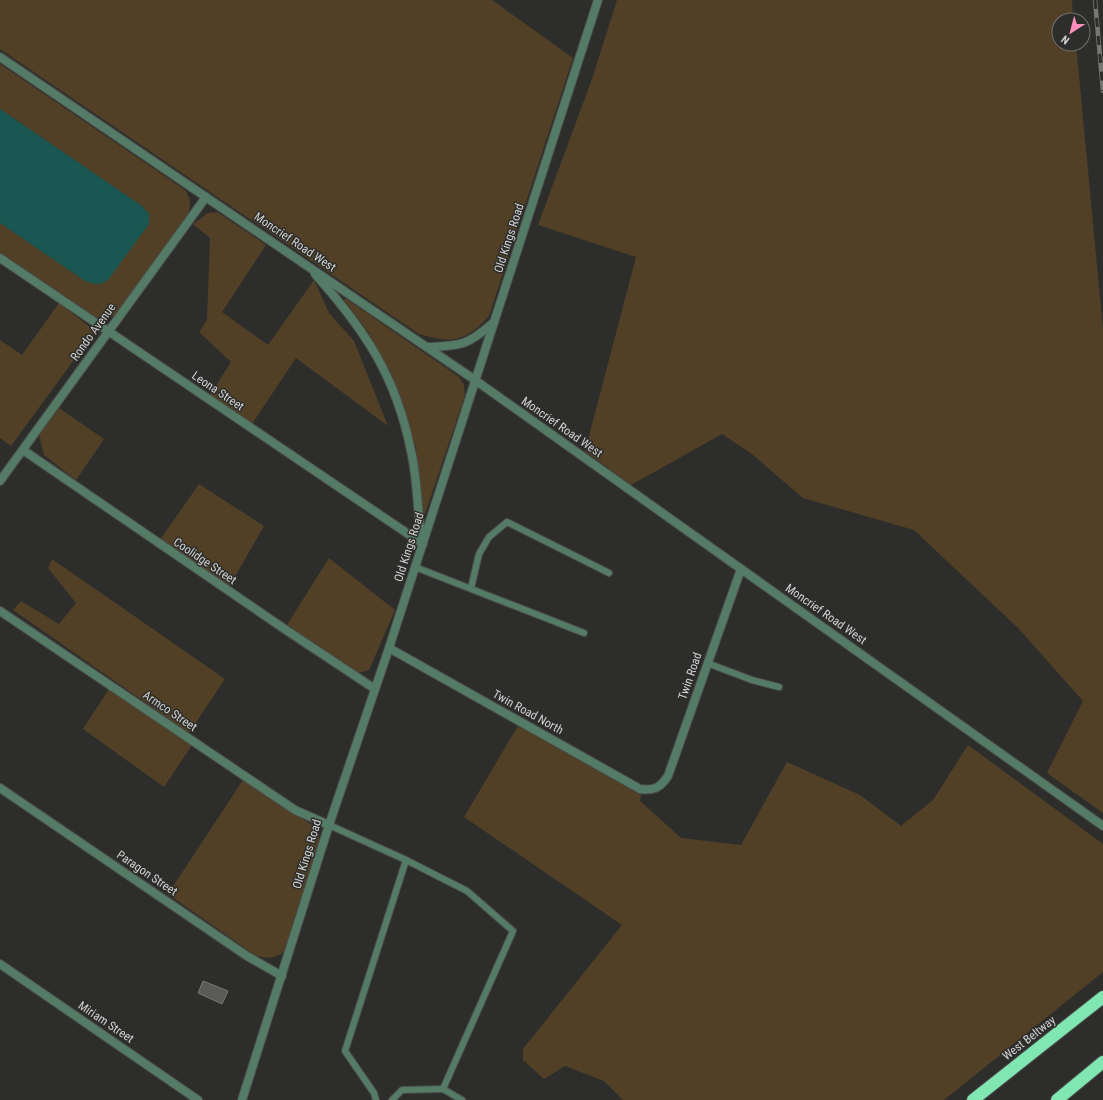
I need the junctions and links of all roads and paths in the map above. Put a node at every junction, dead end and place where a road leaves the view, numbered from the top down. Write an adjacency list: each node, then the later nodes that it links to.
1 (598, 0): 6 (street, Old Kings Road)
2 (0, 57): 3 (street, Moncrief Road West)
3 (206, 197): 5 (street, Moncrief Road West); 7 (street, Rondo Avenue)
4 (0, 258): 7 (street, Leona Street)
5 (307, 264): 8 (street, Moncrief Road West); 12 (street)
6 (494, 322): 8 (street); 9 (street, Old Kings Road)
7 (109, 330): 10 (street, Rondo Avenue); 12 (street, Leona Street)
8 (427, 347): 9 (street, Moncrief Road West)
9 (475, 380): 12 (street, Old Kings Road); 14 (street, Moncrief Road West)
10 (23, 450): 11 (street, Rondo Avenue); 22 (street, Coolidge Street)
11 (0, 481)
12 (423, 544): 13 (street, Old Kings Road)
13 (415, 567): 16 (lane); 19 (street, Old Kings Road)
14 (741, 569): 20 (street, Twin Road); 26 (street, Moncrief Road West)
15 (609, 573): 16 (lane)
16 (471, 588): 18 (lane)
17 (0, 611): 25 (street, Armco Street)
18 (584, 634)
19 (389, 648): 22 (street, Old Kings Road); 24 (street, Twin Road North)
20 (708, 663): 21 (lane); 24 (street, Twin Road)
21 (779, 687)
22 (375, 689): 25 (street, Old Kings Road)
23 (0, 788): 29 (street, Paragon Street)
24 (657, 789)
25 (329, 825): 27 (lane); 29 (street, Old Kings Road)
26 (1103, 826)
27 (406, 860): 32 (lane); 35 (lane)
28 (0, 964): 33 (street, Miriam Street)
29 (282, 976): 34 (street, Old Kings Road)
30 (1103, 997): 38 (highway, West Beltway)
31 (1103, 1062): 39 (highway)
32 (443, 1089): 36 (lane); 37 (lane)
33 (198, 1100)
34 (242, 1100)
35 (376, 1100)
36 (392, 1100)
37 (462, 1100)
38 (973, 1100)
39 (1057, 1100)

